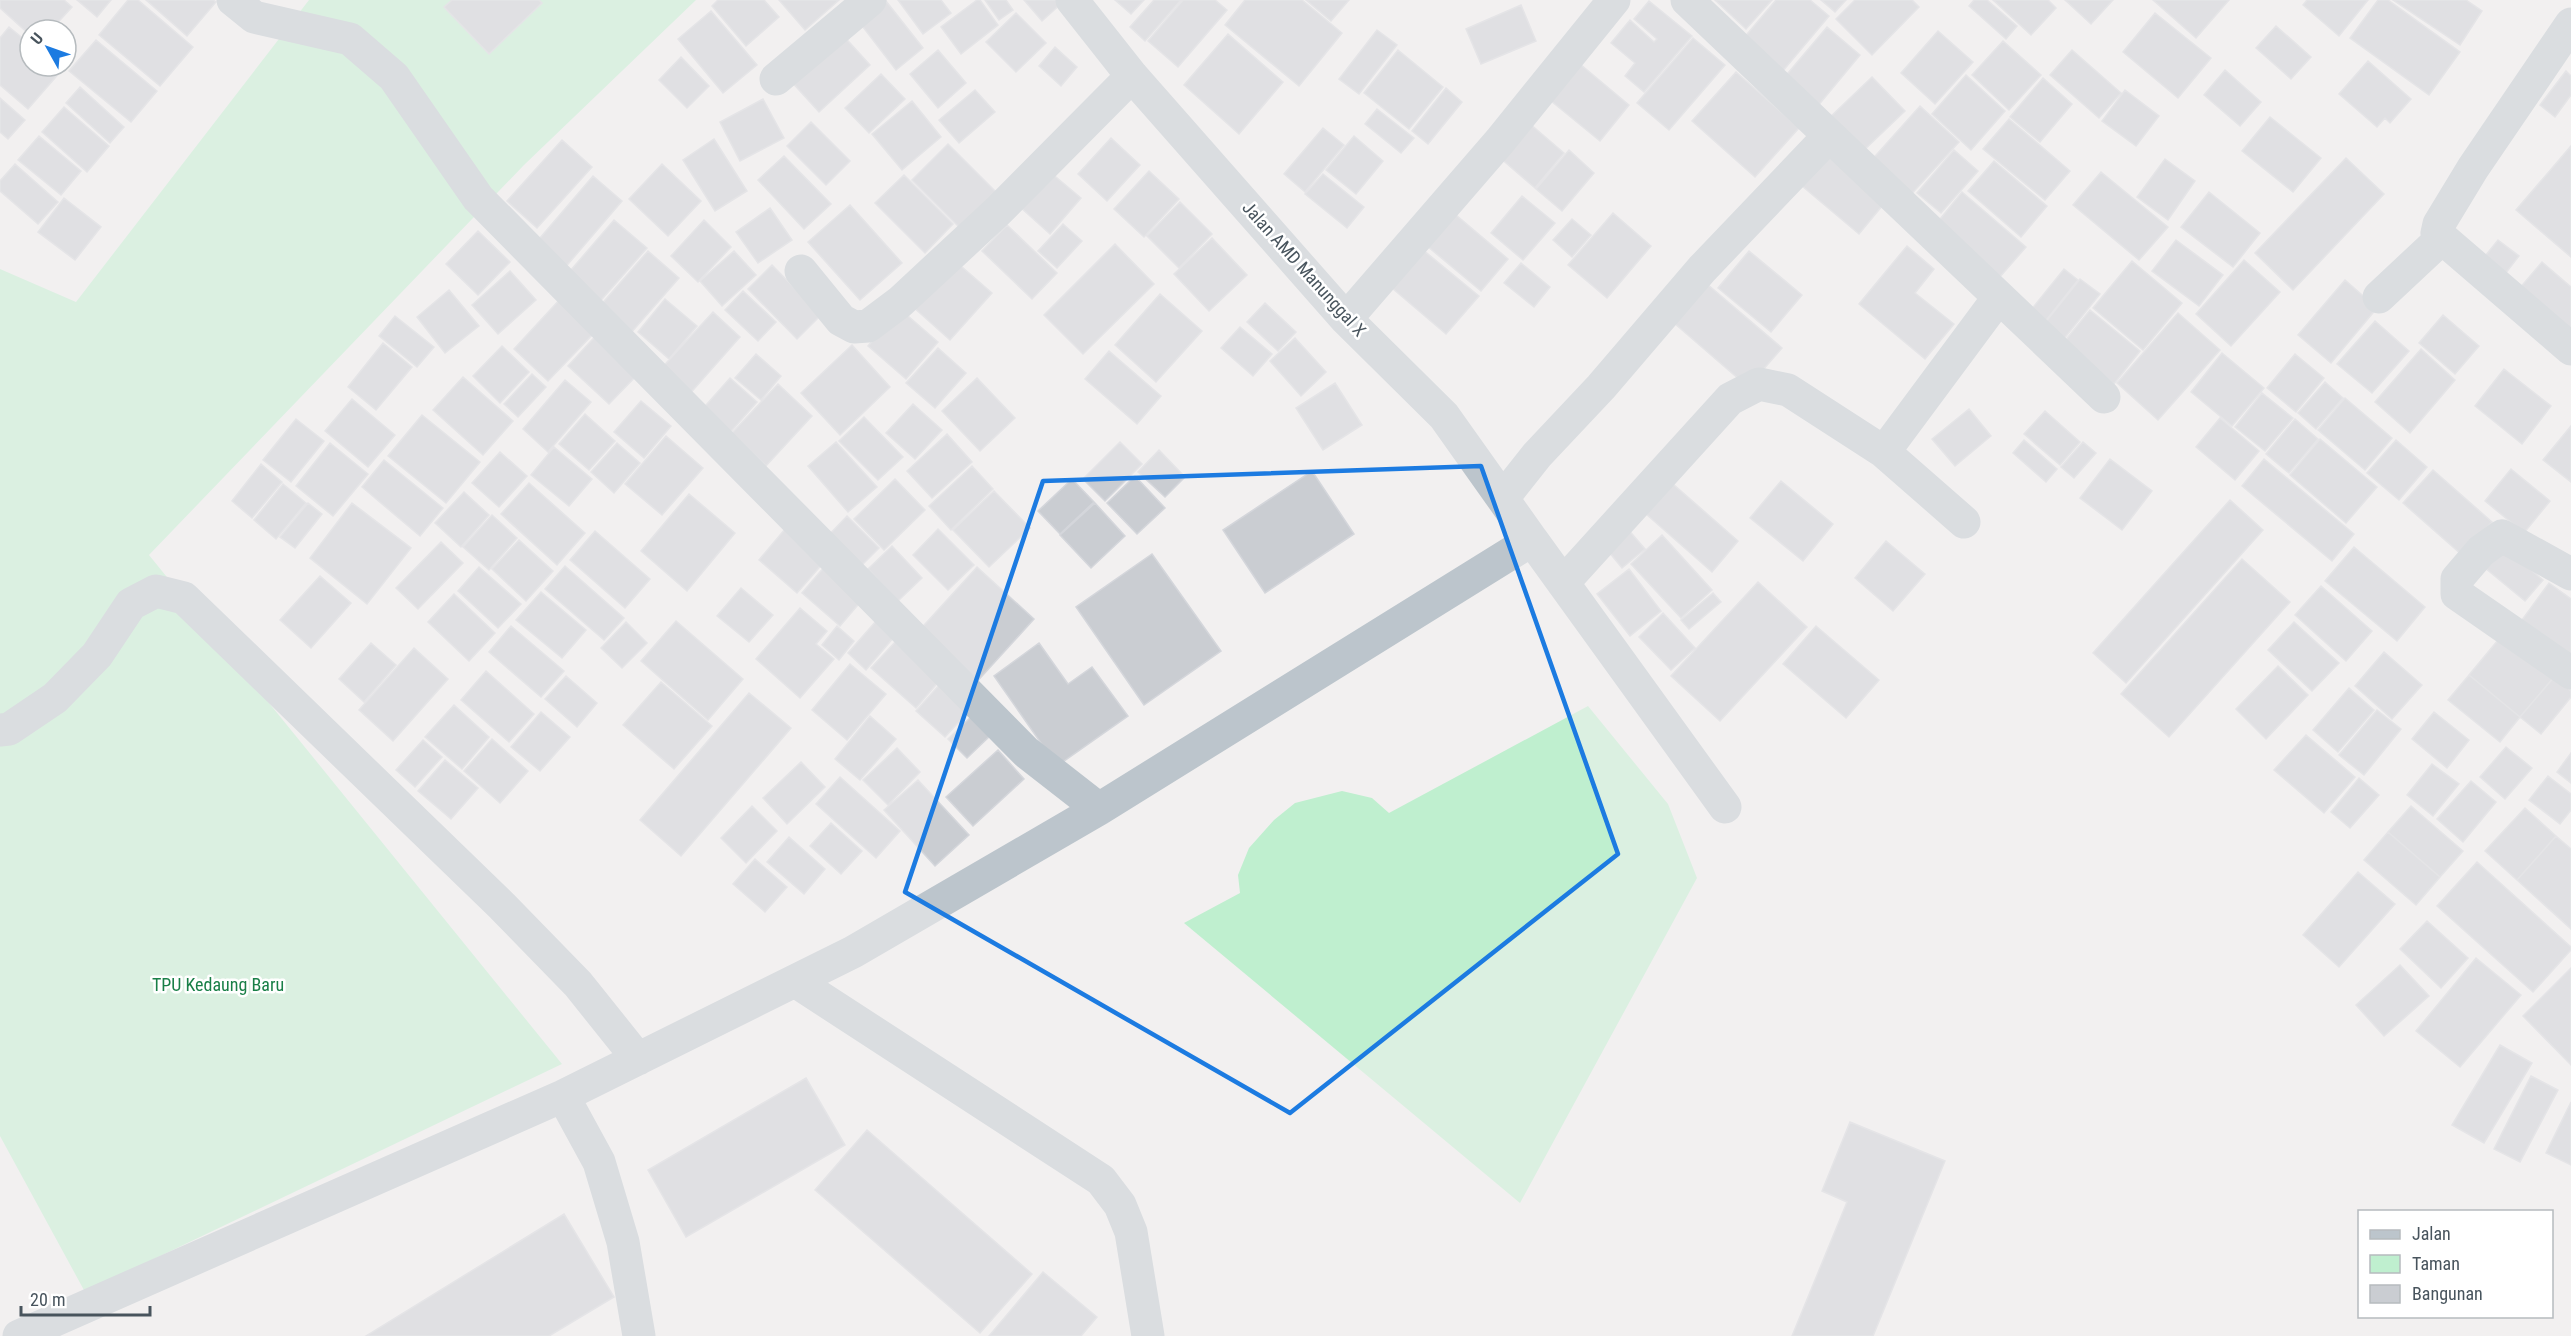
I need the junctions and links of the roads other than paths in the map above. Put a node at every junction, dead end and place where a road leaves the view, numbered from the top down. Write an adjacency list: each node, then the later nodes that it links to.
1 (870, 0): 8 (street)
2 (1072, 0): 7 (street, Jalan AMD Manunggal X)
3 (1614, 0): 14 (street)
4 (1687, 0): 9 (street)
5 (252, 6): 26 (street)
6 (2571, 24): 10 (street)
7 (1132, 76): 11 (street); 14 (street, Jalan AMD Manunggal X)
8 (776, 79)
9 (1829, 136): 12 (street); 18 (street)
10 (2442, 238): 13 (street); 15 (street)
11 (801, 272)
12 (1999, 297): 16 (street); 17 (street)
13 (2379, 297)
14 (1346, 319): 18 (street, Jalan AMD Manunggal X)
15 (2571, 349)
16 (2104, 397)
17 (1884, 452): 19 (street); 22 (street)
18 (1503, 498): 20 (street, Jalan AMD Manunggal X)
19 (1964, 522)
20 (1532, 540): 22 (street, Jalan AMD Manunggal X); 26 (street)
21 (2571, 574): 23 (street)
22 (1563, 584): 25 (street, Jalan AMD Manunggal X)
23 (2571, 673)
24 (0, 730): 28 (street)
25 (1725, 807)
26 (1099, 809): 27 (street)
27 (795, 981): 28 (street); 32 (street)
28 (638, 1059): 29 (street)
29 (563, 1096): 30 (street); 31 (street)
30 (19, 1336)
31 (639, 1336)
32 (1148, 1336)

